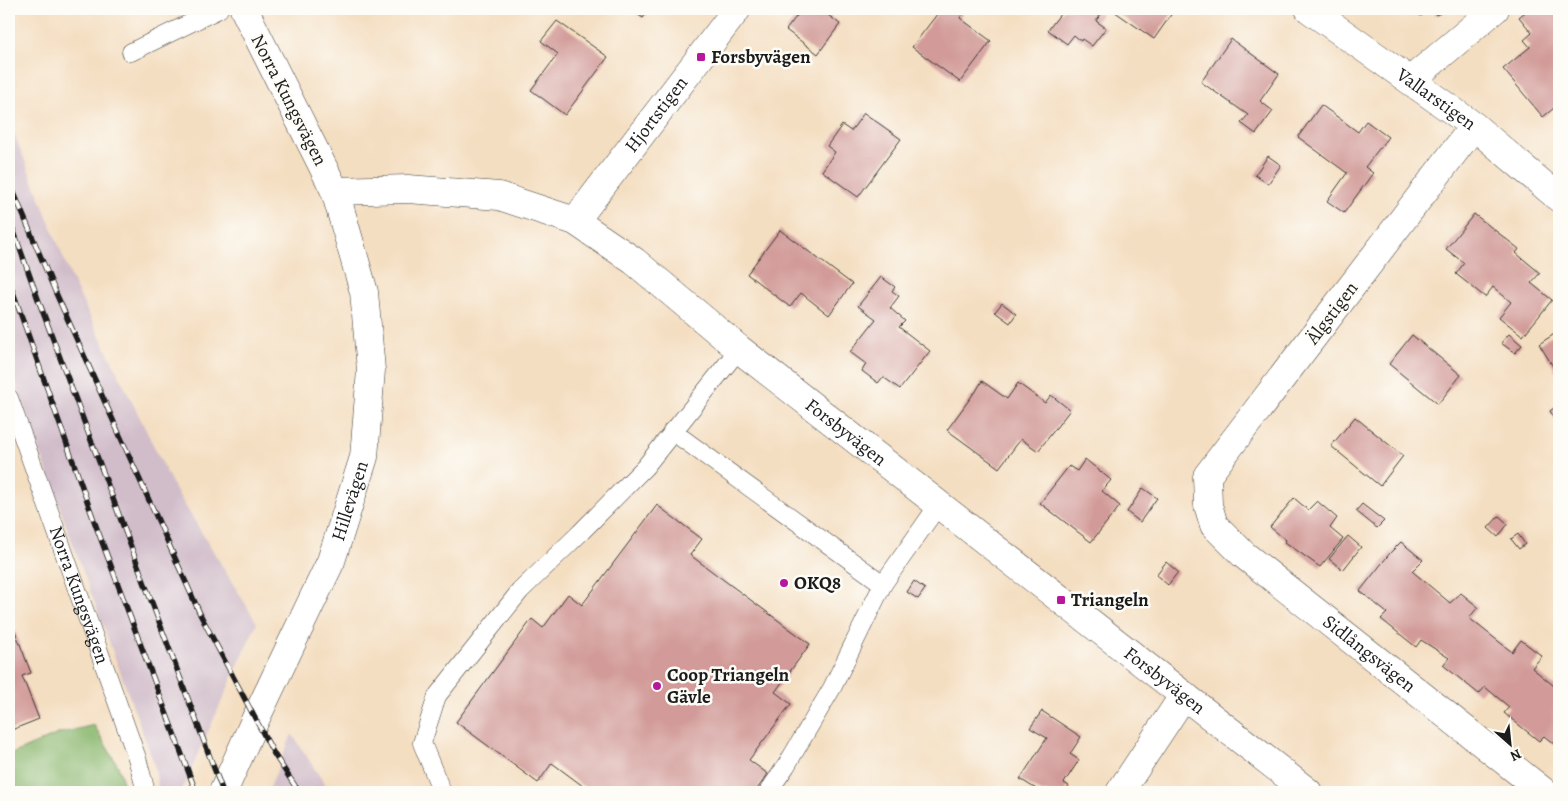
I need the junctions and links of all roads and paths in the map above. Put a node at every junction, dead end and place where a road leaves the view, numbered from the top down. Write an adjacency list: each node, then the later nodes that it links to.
1 (218, 9): 6 (lane)
2 (244, 9): 9 (street, Norra Kungsvägen)
3 (736, 9): 11 (street, Hjortstigen)
4 (1309, 9): 7 (street, Vallarstigen)
5 (1495, 9): 7 (street)
6 (131, 52)
7 (1411, 80): 8 (street, Vallarstigen)
8 (1474, 126): 10 (street, Vallarstigen); 16 (street, Älgstigen)
9 (335, 191): 11 (street, Forsbyvägen); 20 (street, Hillevägen)
10 (1559, 198)
11 (575, 222): 12 (street, Forsbyvägen)
12 (739, 349): 14 (lane); 15 (street, Forsbyvägen)
13 (9, 398): 19 (lane, Norra Kungsvägen)
14 (672, 431): 17 (lane); 21 (lane)
15 (939, 504): 17 (lane); 18 (street, Forsbyvägen)
16 (1208, 505): 25 (street, Sidlångsvägen)
17 (883, 584): 22 (lane)
18 (1184, 695): 23 (street); 24 (street, Forsbyvägen)
19 (146, 792)
20 (223, 792)
21 (442, 792)
22 (768, 792)
23 (1120, 792)
24 (1308, 792)
25 (1544, 792)

